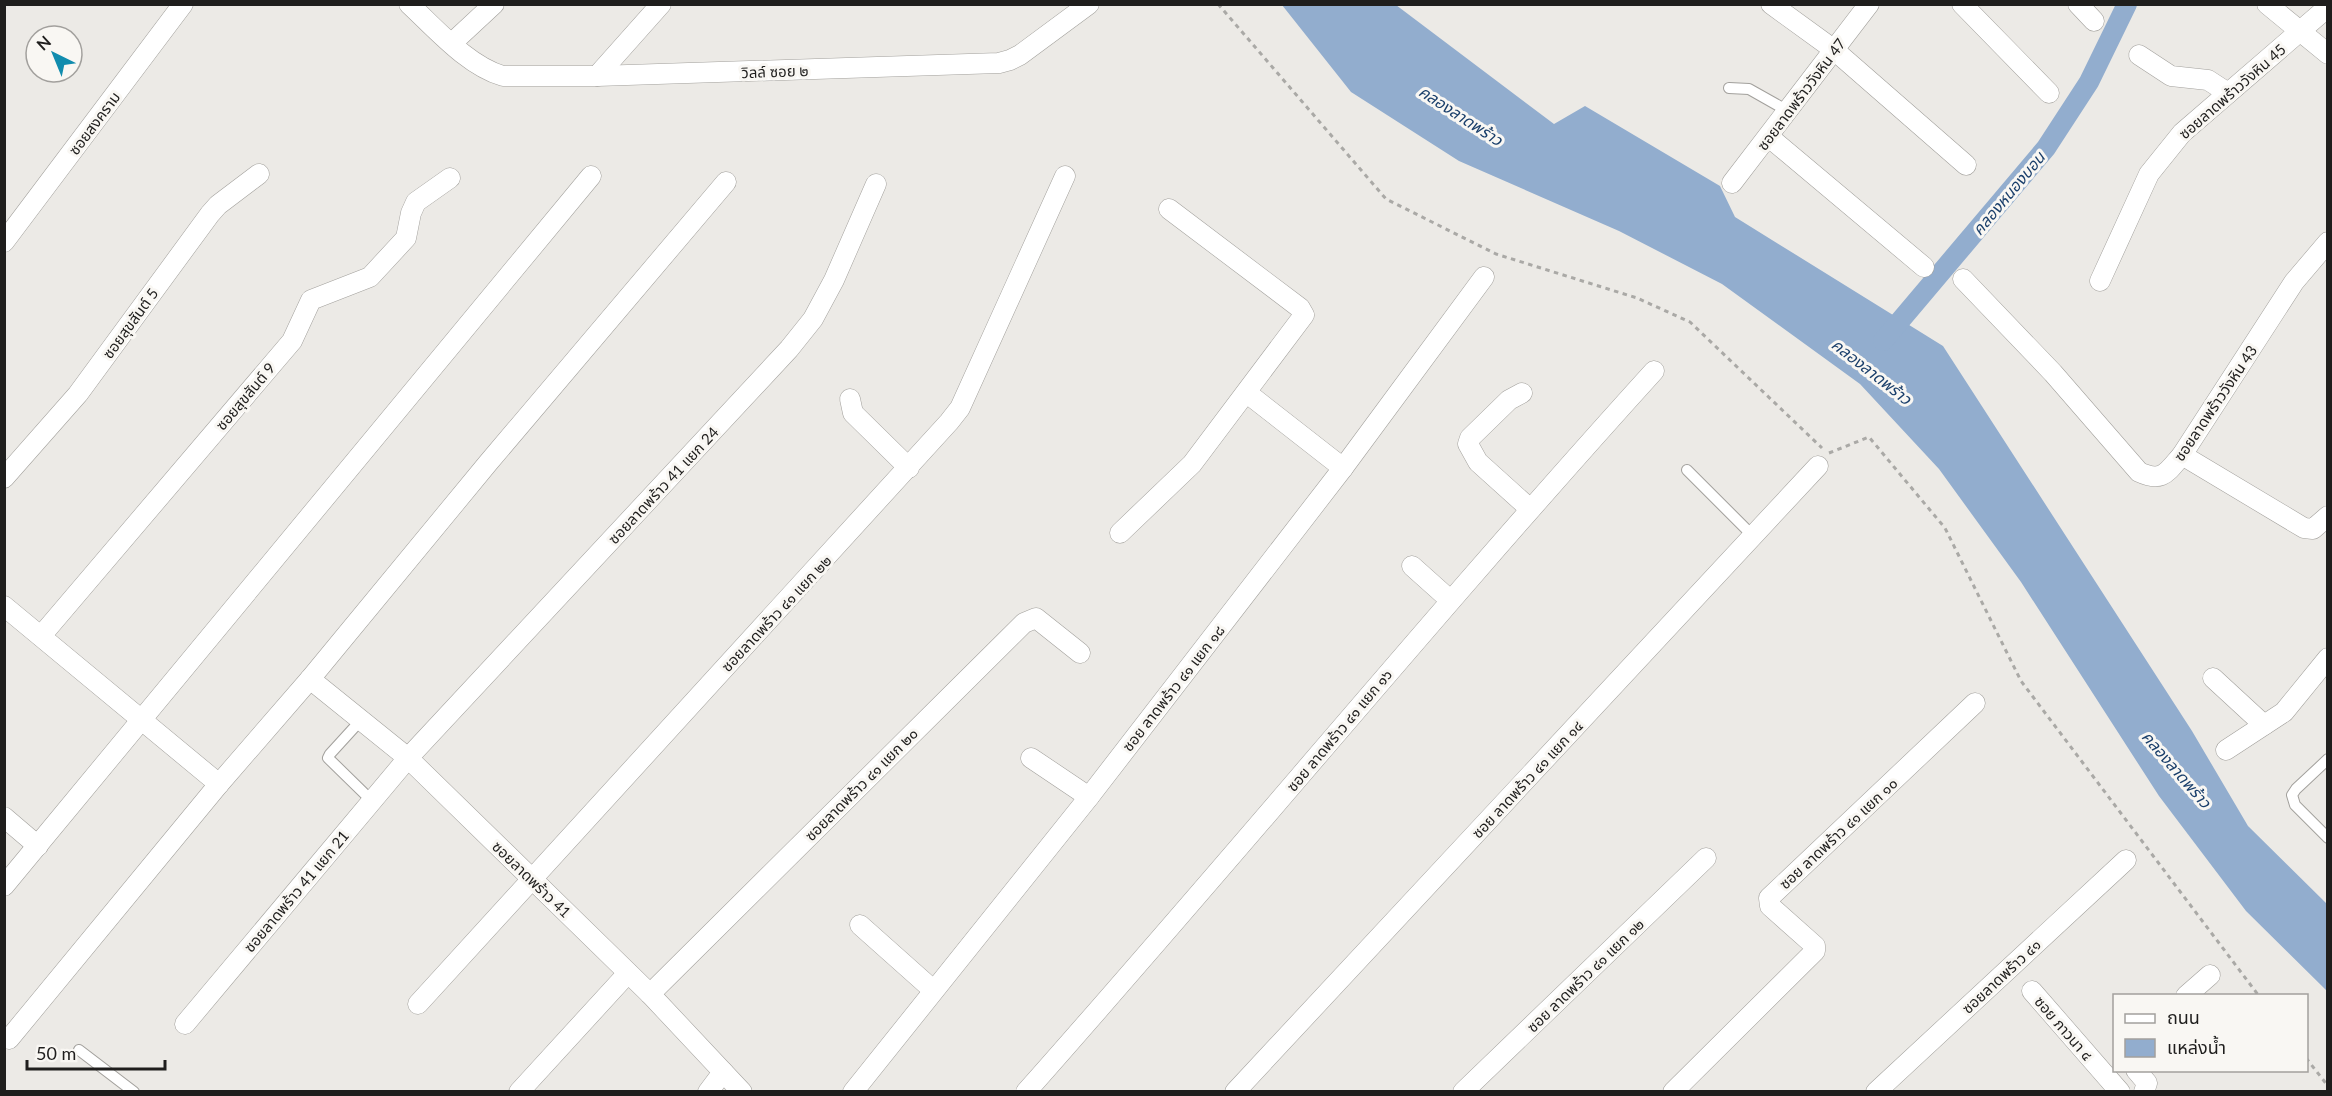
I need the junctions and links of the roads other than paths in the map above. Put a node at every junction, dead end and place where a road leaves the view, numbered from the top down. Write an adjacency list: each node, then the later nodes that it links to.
1 (183, 4): 33 (street, ซอยสงคราม)
2 (409, 4): 14 (street, วิลล์ ซอย ๒)
3 (494, 4): 14 (street)
4 (661, 4): 18 (street)
5 (1089, 4): 18 (street, วิลล์ ซอย ๒)
6 (1770, 4): 15 (street)
7 (1869, 4): 15 (street, ซอยลาดพร้าววังหิน 47)
8 (1962, 4): 20 (street)
9 (2078, 4): 12 (street)
10 (2267, 4): 13 (street)
11 (2328, 7): 13 (street, ซอยลาดพร้าววังหิน 45)
12 (2094, 21)
13 (2299, 32): 16 (street); 21 (street, ซอยลาดพร้าววังหิน 45)
14 (452, 43): 18 (street, วิลล์ ซอย ๒)
15 (1833, 49): 22 (street, ซอยลาดพร้าววังหิน 47); 24 (street)
16 (2328, 54)
17 (2139, 55): 21 (street)
18 (597, 76)
19 (1729, 88): 22 (lane)
20 (2049, 93)
21 (2228, 93): 38 (street, ซอยลาดพร้าววังหิน 45)
22 (1788, 111): 23 (street, ซอยลาดพร้าววังหิน 47)
23 (1769, 137): 30 (street, ซอยลาดพร้าววังหิน 47); 35 (street)
24 (1966, 165)
25 (259, 174): 48 (street, ซอยสุขสันต์ 5)
26 (591, 176): 62 (street)
27 (1065, 176): 45 (street, ซอยลาดพร้าว ๔๑ แยก ๒๒)
28 (450, 178): 56 (street, ซอยสุขสันต์ 9)
29 (726, 182): 60 (street)
30 (1732, 183)
31 (876, 184): 67 (street, ซอยลาดพร้าว 41 แยก 24)
32 (1169, 209): 40 (street)
33 (4, 242)
34 (2328, 242): 43 (street, ซอยลาดพร้าววังหิน 43)
35 (1924, 267)
36 (1484, 277): 46 (street, ซอย ลาดพร้าว ๔๑ แยก ๑๘)
37 (1963, 279): 43 (street, ซอยลาดพร้าววังหิน 43)
38 (2100, 281)
39 (1654, 371): 49 (street, ซอย ลาดพร้าว ๔๑ แยก ๑๖)
40 (1247, 393): 46 (street); 51 (street)
41 (1522, 393): 49 (street)
42 (850, 399): 45 (street)
43 (2182, 455): 50 (street)
44 (1818, 466): 52 (street, ซอย ลาดพร้าว ๔๑ แยก ๑๔)
45 (909, 468): 77 (street, ซอยลาดพร้าว ๔๑ แยก ๒๒)
46 (1343, 468): 70 (street, ซอย ลาดพร้าว ๔๑ แยก ๑๘)
47 (1688, 470): 52 (lane)
48 (4, 478)
49 (1529, 508): 54 (street, ซอย ลาดพร้าว ๔๑ แยก ๑๖)
50 (2327, 518)
51 (1120, 533)
52 (1753, 536): 98 (street, ซอย ลาดพร้าว ๔๑ แยก ๑๔)
53 (1412, 566): 54 (street)
54 (1450, 600): 97 (street, ซอย ลาดพร้าว ๔๑ แยก ๑๖)
55 (4, 606): 56 (street)
56 (41, 636): 62 (street)
57 (1080, 653): 84 (street, ซอยลาดพร้าว ๔๑ แยก ๒๐)
58 (2328, 658): 64 (street)
59 (2213, 678): 64 (street)
60 (310, 679): 63 (street, ซอยลาดพร้าว 41); 69 (street)
61 (1975, 703): 100 (street, ซอย ลาดพร้าว ๔๑ แยก ๑๐)
62 (142, 720): 69 (street); 74 (street)
63 (361, 720): 67 (street, ซอยลาดพร้าว 41); 71 (lane)
64 (2264, 725): 65 (street)
65 (2226, 750)
66 (1031, 758): 70 (street)
67 (408, 759): 71 (street, ซอยลาดพร้าว 41 แยก 21); 77 (street, ซอยลาดพร้าว 41)
68 (2328, 759): 73 (lane)
69 (219, 784): 88 (street)
70 (1089, 797): 82 (street, ซอย ลาดพร้าว ๔๑ แยก ๑๘)
71 (372, 801): 87 (street, ซอยลาดพร้าว 41 แยก 21)
72 (4, 817): 74 (street)
73 (2328, 838)
74 (38, 846): 78 (street)
75 (1706, 858): 99 (street, ซอย ลาดพร้าว ๔๑ แยก ๑๒)
76 (2126, 860): 101 (street, ซอยลาดพร้าว ๔๑)
77 (530, 878): 80 (street, ซอยลาดพร้าว 41); 86 (street, ซอยลาดพร้าว ๔๑ แยก ๒๒)
78 (4, 886)
79 (860, 925): 82 (street)
80 (628, 973): 84 (street, ซอยลาดพร้าว 41); 93 (street)
81 (2210, 975): 85 (street)
82 (933, 990): 96 (street, ซอย ลาดพร้าว ๔๑ แยก ๑๘)
83 (2032, 991): 102 (street, ซอย ภาวนา ๔)
84 (650, 994): 90 (street, ซอยลาดพร้าว 41)
85 (2188, 994)
86 (418, 1004)
87 (185, 1024)
88 (9, 1039)
89 (79, 1050): 92 (lane)
90 (723, 1072): 94 (street); 95 (street, ซอยลาดพร้าว 41)
91 (2137, 1072): 103 (street)
92 (134, 1092)
93 (519, 1092)
94 (708, 1092)
95 (742, 1092)
96 (853, 1092)
97 (1026, 1092)
98 (1235, 1092)
99 (1463, 1092)
100 (1673, 1092)
101 (1876, 1092)
102 (2120, 1092)
103 (2144, 1092)

